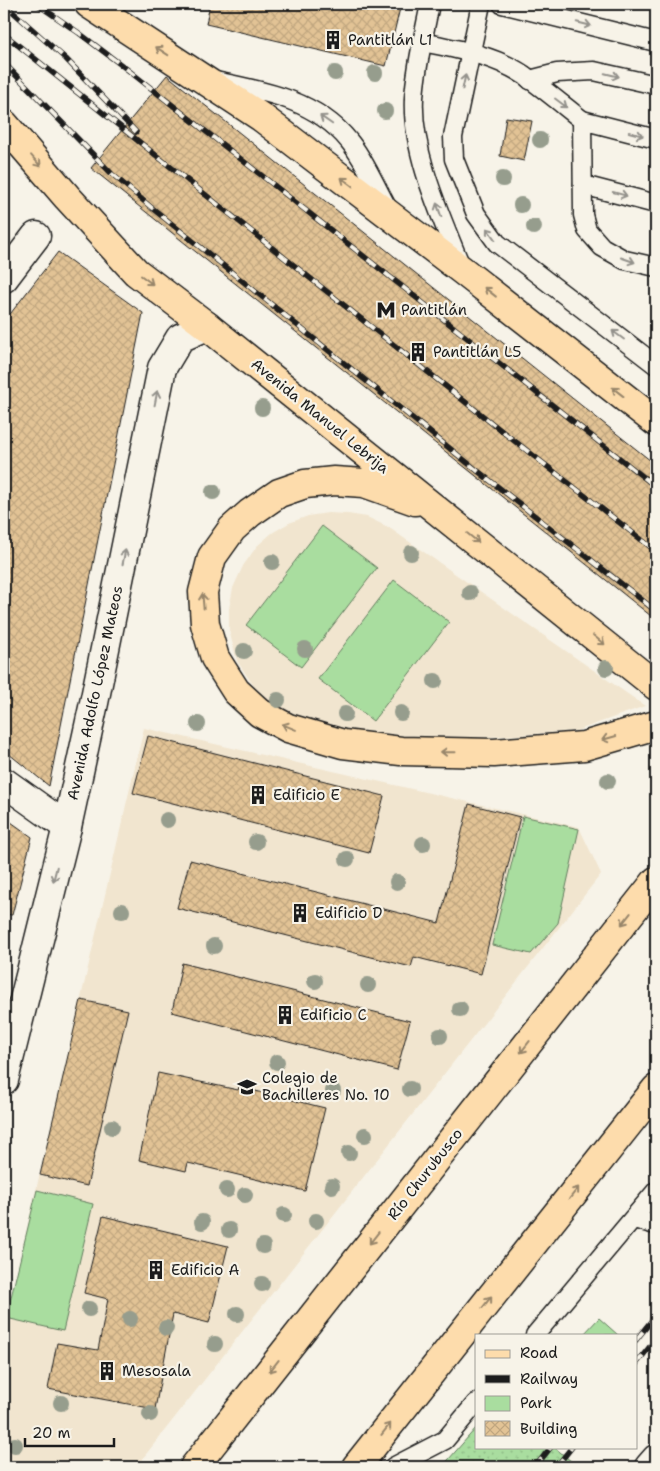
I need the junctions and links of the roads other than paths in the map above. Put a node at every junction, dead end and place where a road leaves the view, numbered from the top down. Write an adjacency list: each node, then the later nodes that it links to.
1 (89, 4): 8 (main road, one-way to 1)
2 (430, 4): 5 (lane)
3 (481, 4): 7 (lane)
4 (502, 4): 6 (lane, one-way to 6)
5 (422, 42): 7 (lane); 19 (lane, one-way to 5)
6 (656, 42)
7 (470, 52): 9 (lane); 22 (lane, one-way to 7)
8 (203, 78): 16 (main road, one-way to 8); 16 (lane, one-way to 8)
9 (530, 80): 10 (lane, one-way to 10); 11 (lane, one-way to 11)
10 (656, 86)
11 (582, 120): 13 (lane, one-way to 13); 14 (lane)
12 (4, 124): 21 (main road, Avenida Manuel Lebrija, one-way to 21)
13 (656, 139)
14 (583, 185): 15 (lane, one-way to 15); 18 (lane, one-way to 18)
15 (656, 204)
16 (392, 216): 19 (main road)
17 (36, 236): 20 (street)
18 (656, 267)
19 (463, 271): 23 (main road, one-way to 19)
20 (4, 278)
21 (207, 326): 24 (main road, Avenida Manuel Lebrija); 28 (street, Avenida Adolfo López Mateos, one-way to 21)
22 (656, 365)
23 (656, 422)
24 (435, 508): 25 (main road, Avenida Manuel Lebrija, one-way to 25); 26 (main road, one-way to 24)
25 (656, 686)
26 (656, 725)
27 (4, 782): 28 (street)
28 (67, 827): 30 (street, Avenida Adolfo López Mateos, one-way to 30)
29 (656, 881): 38 (main road, Río Churubusco, one-way to 38)
30 (4, 1080)
31 (656, 1089): 39 (main road, one-way to 31)
32 (656, 1191): 33 (lane)
33 (634, 1218): 34 (lane); 35 (lane)
34 (656, 1225)
35 (535, 1334)
36 (475, 1404): 40 (lane)
37 (656, 1459): 41 (street)
38 (194, 1467)
39 (356, 1467)
40 (393, 1467)
41 (649, 1467)

